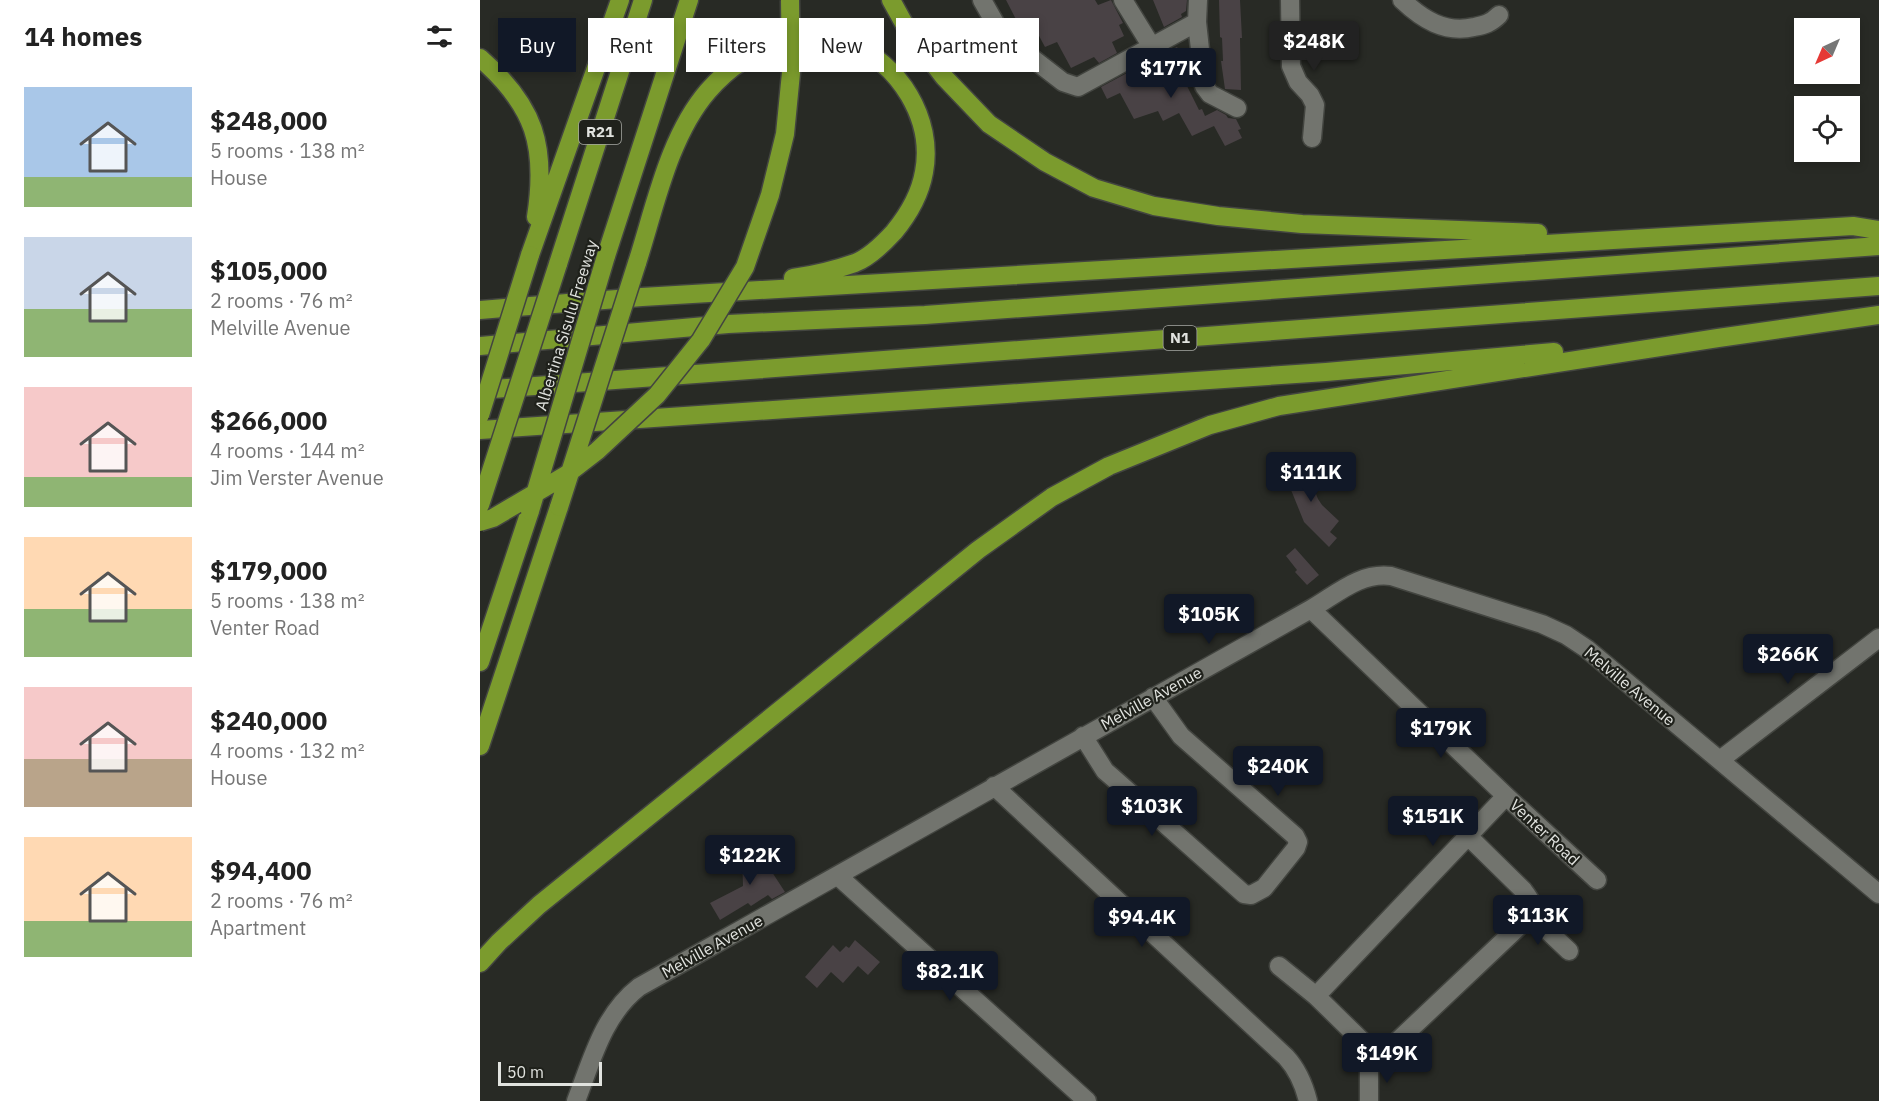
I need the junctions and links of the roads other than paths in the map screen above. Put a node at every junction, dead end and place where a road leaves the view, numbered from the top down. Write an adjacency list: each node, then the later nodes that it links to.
1 (620, 0): 20 (highway)
2 (643, 0): 30 (highway, Albertina Sisulu Freeway / R21, bridge)
3 (689, 0): 34 (highway, Albertina Sisulu Freeway / R21, bridge)
4 (790, 0): 31 (highway, bridge)
5 (891, 0): 18 (highway)
6 (982, 0): 13 (street)
7 (1122, 0): 13 (street)
8 (1198, 0): 12 (street)
9 (1290, 0): 16 (street)
10 (1402, 0): 11 (street)
11 (1499, 15)
12 (1197, 22): 13 (street); 15 (street)
13 (1152, 47)
14 (480, 58): 20 (highway)
15 (1237, 108)
16 (1312, 138)
17 (1879, 230): 18 (highway)
18 (1641, 237): 22 (highway)
19 (1879, 246): 26 (highway)
20 (530, 252): 28 (highway, bridge)
21 (1879, 286): 27 (highway, N1)
22 (642, 297): 23 (highway); 37 (highway, bridge)
23 (480, 309)
24 (1879, 315): 25 (highway)
25 (1718, 338): 29 (highway); 47 (highway)
26 (480, 346)
27 (480, 390)
28 (480, 415)
29 (480, 430)
30 (480, 505)
31 (480, 522)
32 (1311, 609): 35 (street, Melville Avenue); 38 (street, Melville Avenue); 40 (street, Venter Road)
33 (1876, 644): 38 (street)
34 (480, 662)
35 (1153, 697): 36 (street, Melville Avenue); 36 (street)
36 (1083, 736): 39 (street, Melville Avenue)
37 (480, 746)
38 (1720, 760): 44 (street, Melville Avenue)
39 (994, 786): 42 (street, Melville Avenue); 53 (street)
40 (1506, 796): 41 (street); 43 (street, Venter Road)
41 (1468, 836): 45 (street); 49 (street)
42 (838, 876): 51 (street, Melville Avenue); 52 (street)
43 (1597, 880)
44 (1879, 894)
45 (1531, 915): 46 (street); 50 (street)
46 (1569, 951)
47 (480, 963)
48 (1279, 966): 49 (street)
49 (1316, 996): 50 (street)
50 (1369, 1068): 54 (street)
51 (576, 1101)
52 (1087, 1101)
53 (1308, 1101)
54 (1369, 1101)

